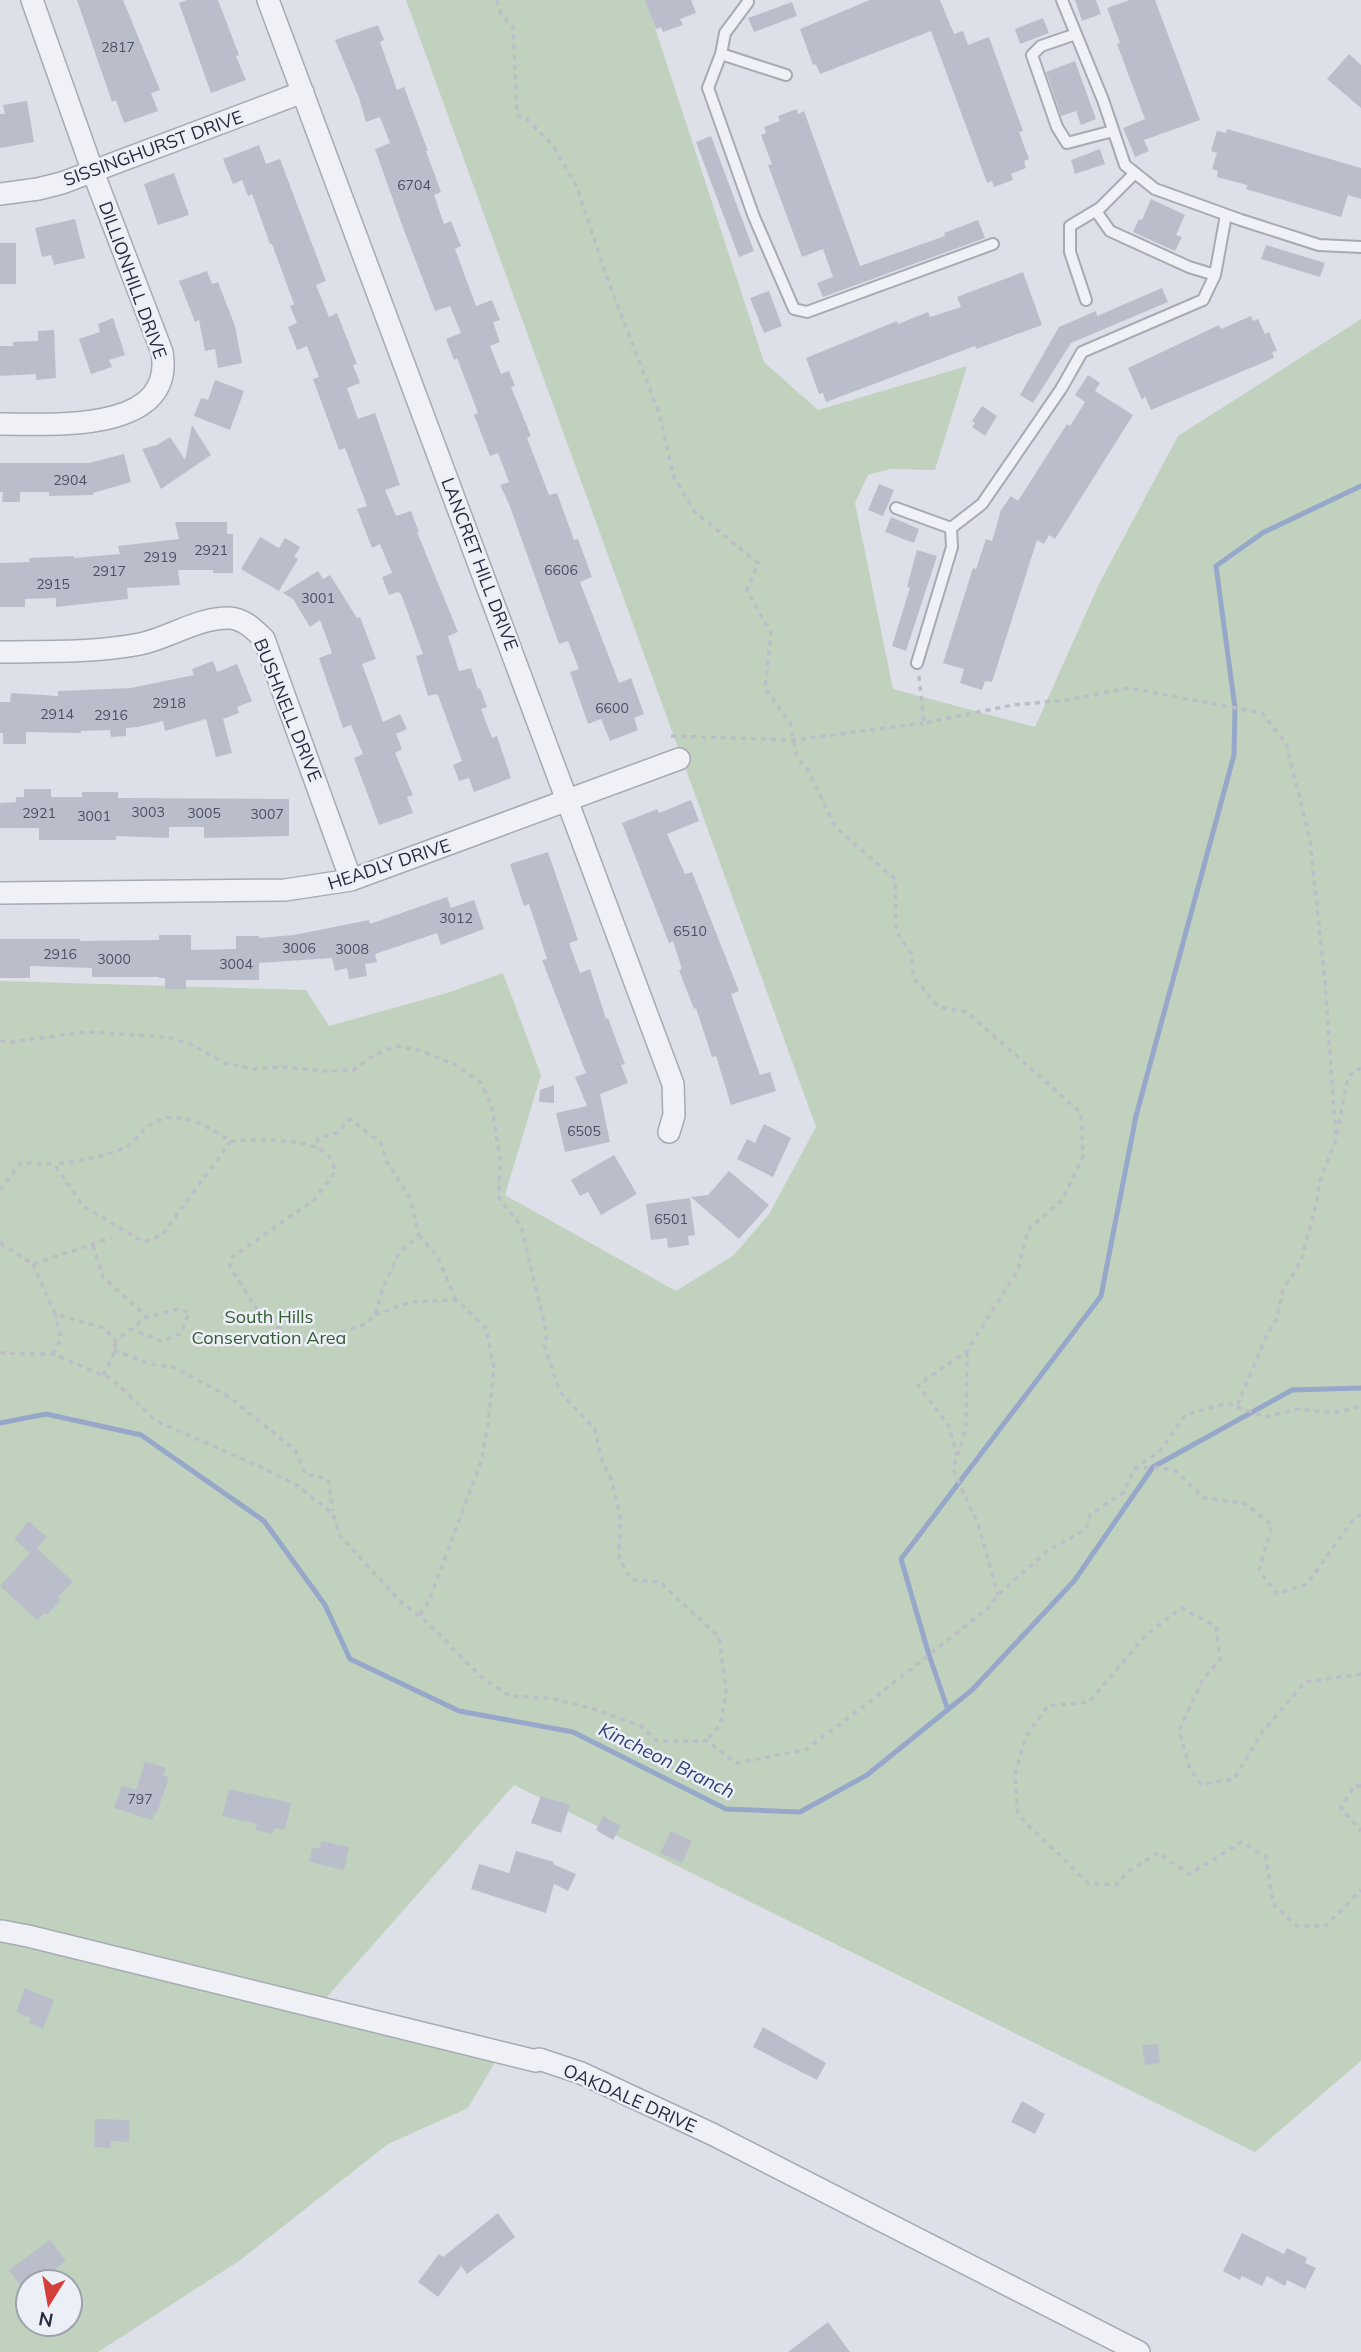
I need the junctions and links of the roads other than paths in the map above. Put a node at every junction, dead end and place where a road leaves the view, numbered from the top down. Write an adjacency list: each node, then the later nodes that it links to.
1 (32, 0): 10 (street, DILLIONHILL DRIVE)
2 (268, 0): 8 (street, LANCRET HILL DRIVE)
3 (1062, 0): 5 (lane)
4 (749, 1): 6 (lane)
5 (1076, 34): 9 (lane); 9 (lane)
6 (721, 54): 7 (lane); 15 (lane)
7 (786, 75)
8 (303, 92): 10 (street, SISSINGHURST DRIVE); 25 (street, LANCRET HILL DRIVE)
9 (1114, 131): 11 (lane)
10 (93, 172): 12 (street, SISSINGHURST DRIVE); 19 (street, DILLIONHILL DRIVE)
11 (1135, 173): 13 (lane); 14 (lane)
12 (0, 194)
13 (1096, 211): 17 (lane); 18 (lane)
14 (1226, 215): 16 (lane); 17 (lane)
15 (993, 244)
16 (1361, 247)
17 (1215, 275): 21 (lane)
18 (1086, 300)
19 (0, 424)
20 (896, 508): 21 (lane)
21 (951, 528): 23 (lane)
22 (0, 652): 26 (street, BUSHNELL DRIVE)
23 (917, 663)
24 (679, 759): 25 (street, HEADLY DRIVE)
25 (568, 801): 26 (street, HEADLY DRIVE); 28 (street, LANCRET HILL DRIVE)
26 (351, 880): 27 (street, HEADLY DRIVE)
27 (0, 893)
28 (669, 1132)
29 (2, 1931): 30 (street, OAKDALE DRIVE)
30 (1139, 2352)

